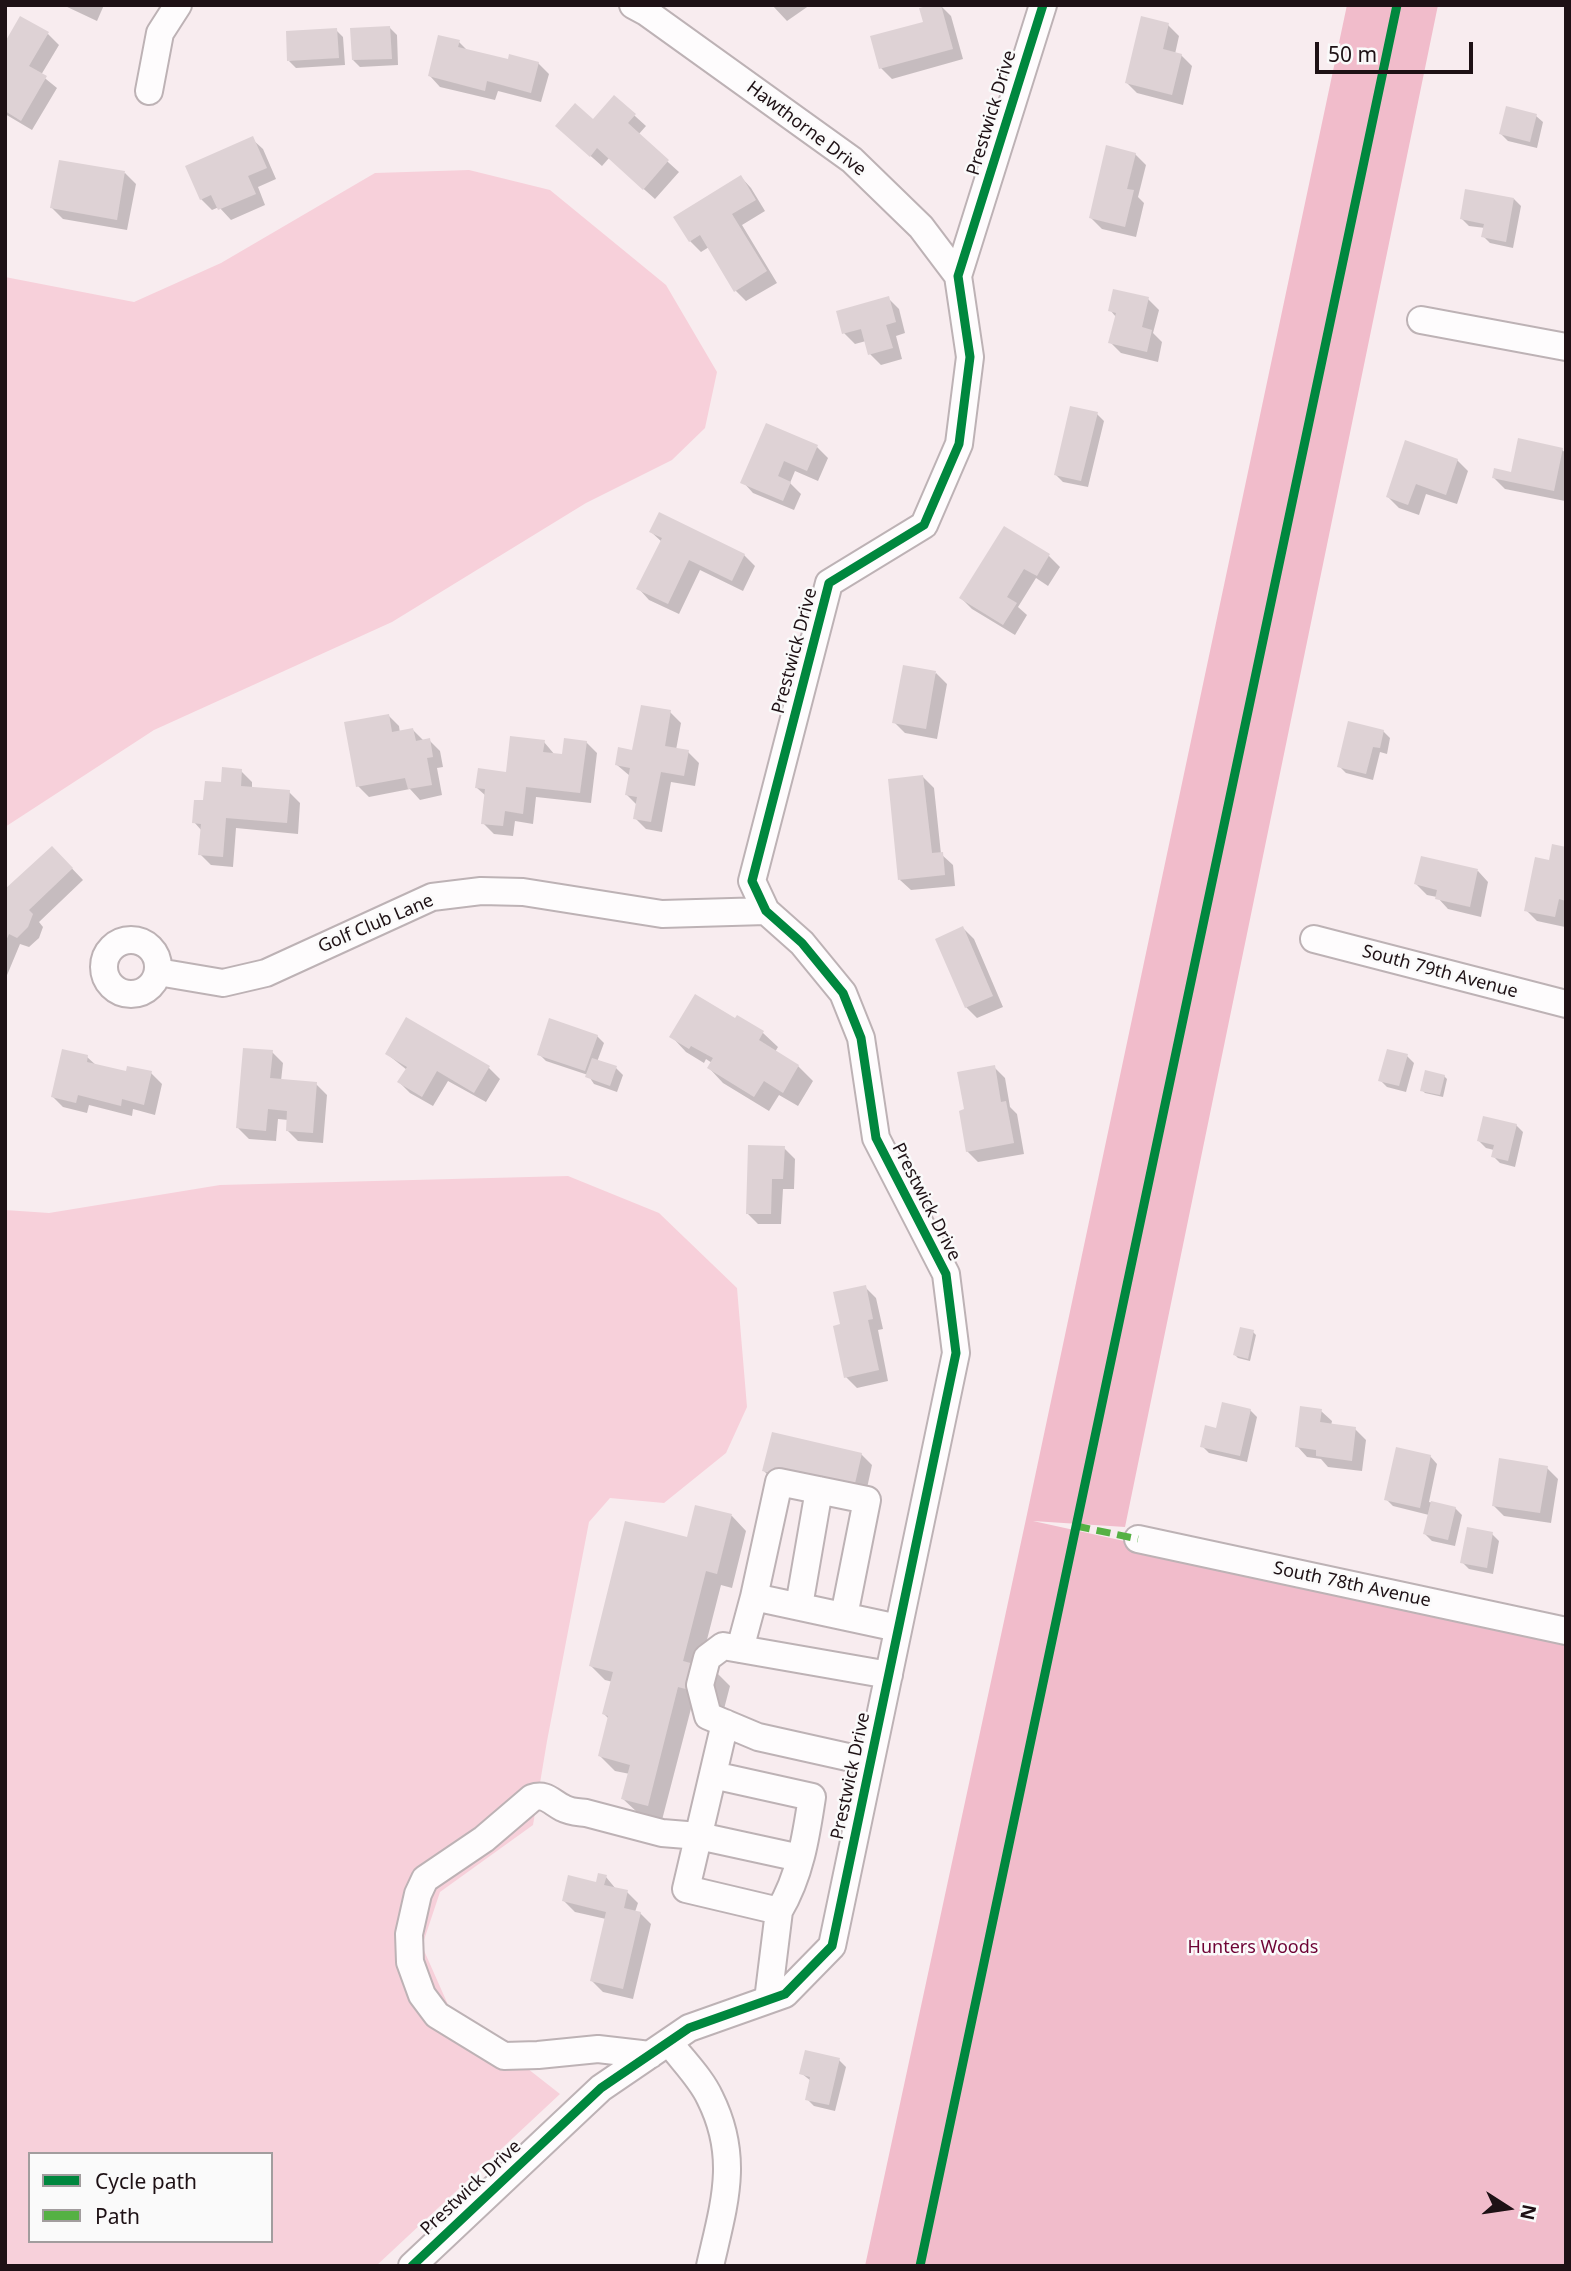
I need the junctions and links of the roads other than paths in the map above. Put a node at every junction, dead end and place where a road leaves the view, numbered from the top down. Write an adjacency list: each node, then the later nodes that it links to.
1 (178, 5): 4 (street)
2 (1043, 5): 5 (street, Prestwick Drive)
3 (642, 7): 5 (street, Hawthorne Drive)
4 (149, 91)
5 (958, 276): 8 (street, Prestwick Drive)
6 (1421, 320): 7 (street)
7 (1566, 347)
8 (766, 911): 10 (street, Golf Club Lane); 17 (street, Prestwick Drive)
9 (1314, 939): 11 (street, South 79th Avenue)
10 (158, 972)
11 (1566, 1004)
12 (819, 1490): 14 (street); 15 (street); 16 (street)
13 (1138, 1539): 18 (street, South 78th Avenue)
14 (754, 1597): 15 (street); 19 (street)
15 (799, 1606): 16 (street)
16 (844, 1616): 17 (street)
17 (898, 1628): 20 (street, Prestwick Drive)
18 (1566, 1631)
19 (740, 1649): 20 (street); 21 (street)
20 (888, 1675): 22 (street, Prestwick Drive)
21 (725, 1723): 22 (street); 23 (street)
22 (870, 1762): 27 (street, Prestwick Drive)
23 (713, 1775): 24 (street); 25 (street)
24 (699, 1836): 25 (street); 26 (street); 28 (street)
25 (800, 1858): 26 (street)
26 (779, 1911): 27 (street)
27 (768, 2000): 28 (street, Prestwick Drive)
28 (659, 2048): 29 (street, Prestwick Drive); 30 (street)
29 (412, 2266)
30 (710, 2266)

